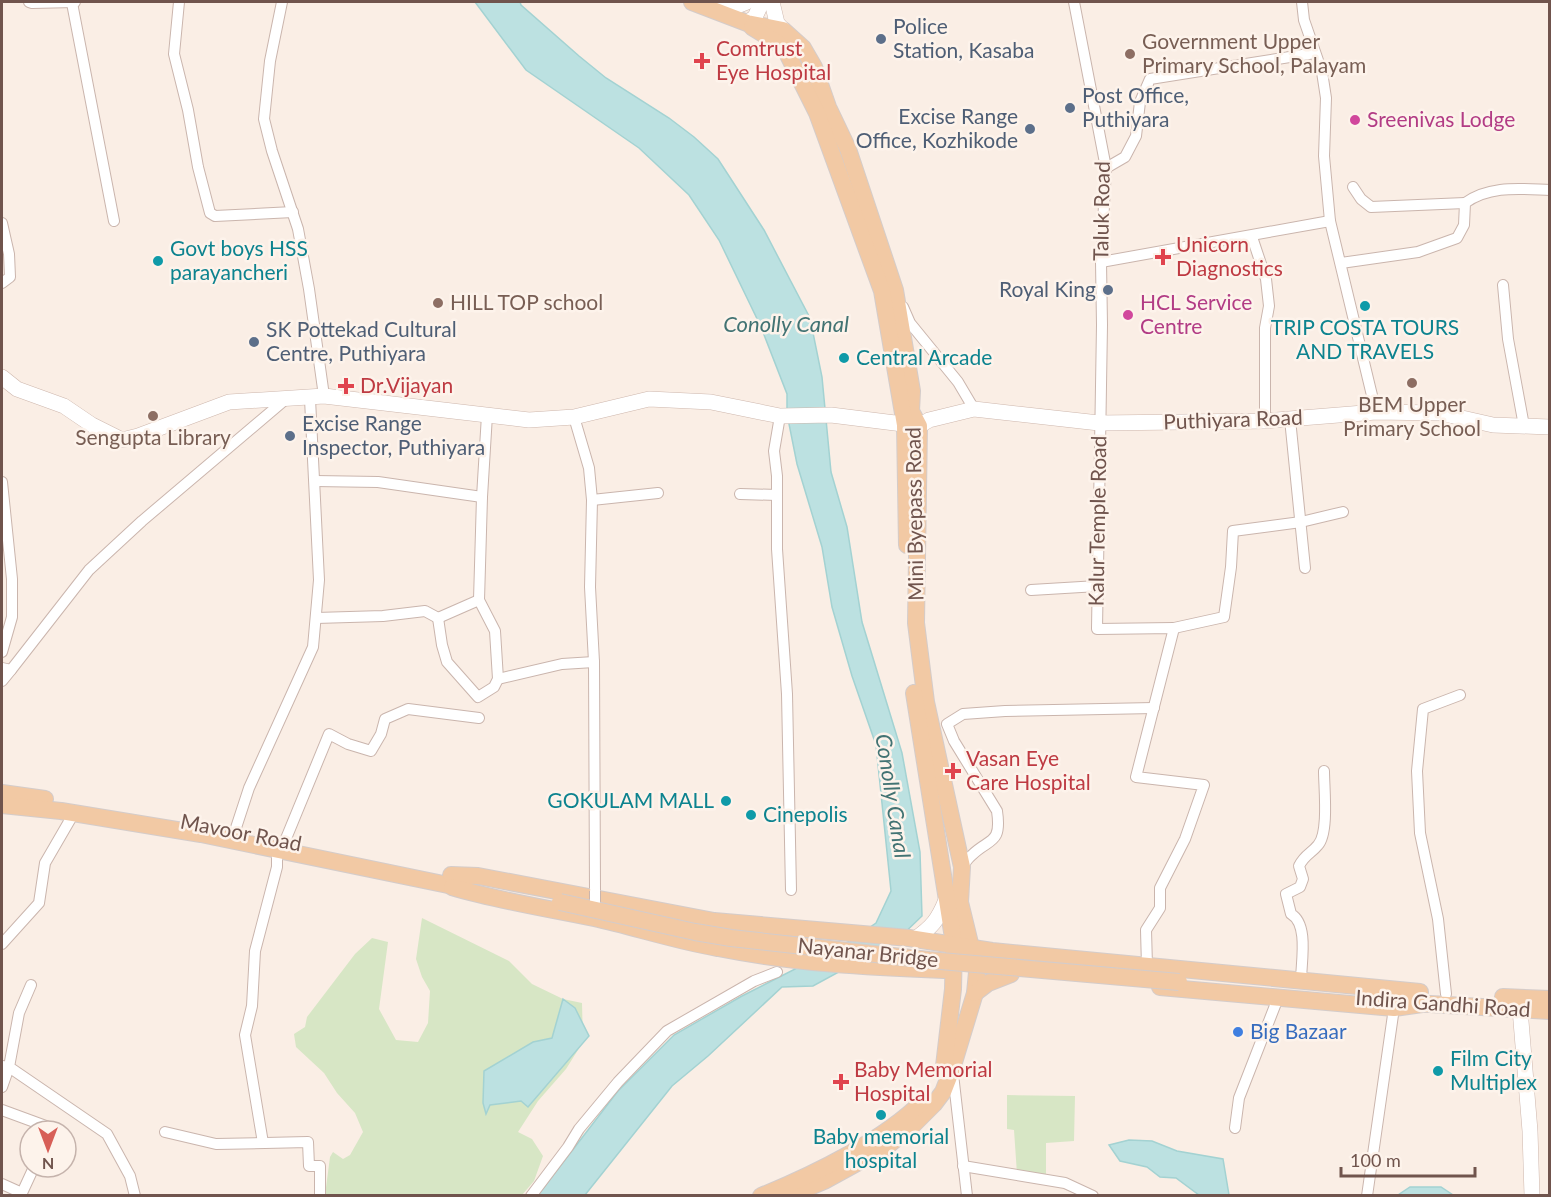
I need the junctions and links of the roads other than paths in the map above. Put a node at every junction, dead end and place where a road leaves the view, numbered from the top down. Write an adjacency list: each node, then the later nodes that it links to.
1 (29, 2): 2 (street)
2 (74, 2): 20 (street)
3 (179, 2): 19 (street)
4 (282, 2): 19 (street)
5 (692, 2): 11 (main road)
6 (747, 2): 11 (street)
7 (762, 2): 12 (street)
8 (772, 2): 13 (street)
9 (1074, 2): 15 (street, Taluk Road)
10 (1302, 2): 14 (street)
11 (717, 10): 12 (main road)
12 (747, 23): 13 (main road); 40 (main road)
13 (783, 30): 28 (main road, Mini Byepass Road)
14 (1315, 53): 15 (street); 21 (street)
15 (1106, 168): 24 (street, Taluk Road)
16 (1353, 187): 18 (street)
17 (1550, 190): 18 (street)
18 (1465, 203): 25 (street)
19 (293, 212): 30 (street)
20 (114, 221)
21 (1330, 221): 23 (street); 25 (street)
22 (2, 224): 26 (street)
23 (1252, 237): 24 (street); 38 (street)
24 (1101, 262): 39 (street, Taluk Road)
25 (1341, 263): 33 (street)
26 (2, 283)
27 (1503, 285): 41 (street)
28 (895, 290): 32 (street); 40 (main road, Mini Byepass Road)
29 (2, 377): 31 (street)
30 (317, 397): 31 (street); 34 (street); 43 (street)
31 (286, 399): 61 (street)
32 (974, 409): 39 (street, Puthiyara Road); 40 (street, Puthiyara Road)
33 (1376, 412): 37 (street, Puthiyara Road); 41 (street, Puthiyara Road)
34 (487, 415): 36 (street); 48 (street)
35 (780, 416): 36 (street); 40 (street); 47 (street)
36 (574, 417): 49 (street)
37 (1290, 419): 38 (street, Puthiyara Road); 51 (street)
38 (1266, 421): 39 (street, Puthiyara Road)
39 (1099, 423): 53 (street, Kalur Temple Road)
40 (912, 426): 73 (main road, Mini Byepass Road); 77 (main road)
41 (1524, 426): 42 (street, Puthiyara Road)
42 (1550, 427)
43 (315, 481): 48 (street); 56 (street)
44 (2, 482): 59 (street)
45 (658, 493): 49 (street)
46 (740, 494): 47 (street)
47 (777, 495): 75 (street)
48 (482, 497): 55 (street)
49 (592, 500): 60 (street)
50 (1343, 512): 51 (street)
51 (1301, 522): 52 (street); 58 (street)
52 (1305, 568)
53 (1098, 586): 54 (street); 58 (street, Kalur Temple Road)
54 (1031, 590)
55 (479, 600): 57 (street); 62 (street)
56 (316, 618): 57 (street); 71 (street)
57 (438, 618): 62 (street)
58 (1174, 628): 65 (street)
59 (2, 652)
60 (594, 662): 62 (street); 76 (street)
61 (6, 669): 63 (street)
62 (498, 679)
63 (2, 681)
64 (1460, 695): 93 (street)
65 (1154, 708): 73 (street); 86 (street)
66 (479, 718): 72 (street)
67 (1324, 771): 89 (street)
68 (2, 793): 71 (main road, Mavoor Road)
69 (2, 805): 70 (main road, Mavoor Road)
70 (74, 813): 71 (main road, Mavoor Road); 82 (street)
71 (233, 835): 72 (main road, Mavoor Road)
72 (281, 845): 74 (main road, Mavoor Road); 107 (street)
73 (962, 867): 83 (main road, Mini Byepass Road)
74 (450, 880): 78 (main road, Mavoor Road); 79 (main road); 84 (main road)
75 (791, 890)
76 (595, 899)
77 (946, 900): 80 (street); 81 (main road)
78 (560, 902): 90 (main road, Nayanar Bridge, bridge)
79 (766, 926): 80 (main road); 84 (main road)
80 (912, 938): 81 (main road)
81 (954, 944): 83 (main road); 100 (main road)
82 (2, 945)
83 (971, 947): 86 (main road); 87 (main road, Mini Byepass Road)
84 (758, 955): 85 (main road)
85 (783, 966): 87 (main road); 115 (street)
86 (1147, 966): 89 (main road)
87 (960, 971): 88 (main road); 92 (main road, Mini Byepass Road)
88 (1011, 974): 92 (main road); 94 (main road)
89 (1300, 981): 95 (main road)
90 (1179, 982): 95 (main road, Indira Gandhi Road)
91 (31, 985): 101 (street)
92 (975, 993): 100 (main road, Mini Byepass Road)
93 (1446, 994): 95 (main road, Indira Gandhi Road); 96 (main road, Indira Gandhi Road)
94 (1278, 998): 97 (main road); 105 (street)
95 (1421, 998): 97 (main road); 98 (main road, Indira Gandhi Road)
96 (1550, 999)
97 (1394, 1008): 120 (street)
98 (1520, 1010): 99 (main road, Indira Gandhi Road); 121 (street)
99 (1550, 1011)
100 (949, 1066): 108 (street); 109 (main road)
101 (5, 1067): 102 (street); 113 (street)
102 (2, 1087)
103 (2, 1110): 104 (street)
104 (26, 1119)
105 (1235, 1128)
106 (165, 1132): 107 (street)
107 (262, 1143): 114 (street)
108 (963, 1166): 112 (street); 118 (street)
109 (822, 1174): 116 (main road); 117 (main road)
110 (28, 1179): 111 (street)
111 (2, 1184)
112 (1075, 1192): 119 (street)
113 (135, 1196)
114 (320, 1196)
115 (531, 1196)
116 (761, 1196)
117 (789, 1196)
118 (967, 1196)
119 (1093, 1196)
120 (1367, 1196)
121 (1532, 1196)

